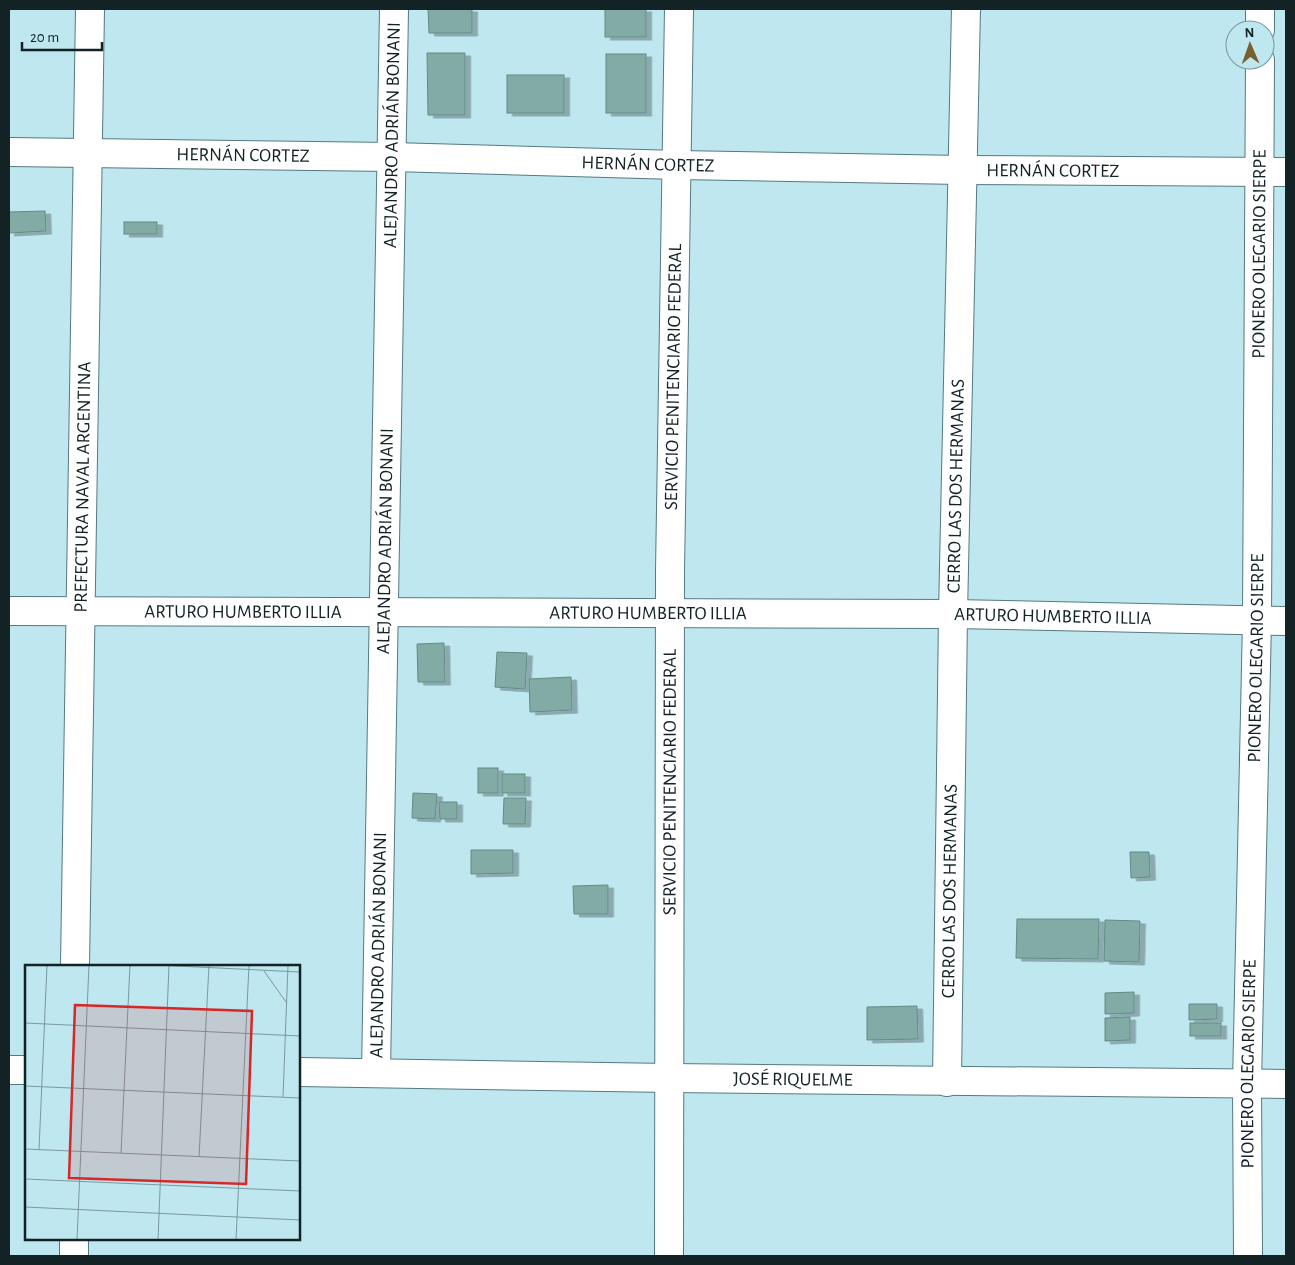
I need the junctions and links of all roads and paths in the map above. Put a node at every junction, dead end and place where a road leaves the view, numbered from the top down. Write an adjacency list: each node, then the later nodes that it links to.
1 (90, 9): 7 (street, PREFECTURA NAVAL ARGENTINA)
2 (394, 9): 8 (street, ALEJANDRO ADRIÁN BONANI)
3 (680, 9): 9 (street, SERVICIO PENITENCIARIO FEDERAL)
4 (966, 9): 10 (street, CERRO LAS DOS HERMANAS)
5 (1260, 70): 11 (street, PIONERO OLEGARIO SIERPE)
6 (9, 152): 7 (street, HERNÁN CORTEZ)
7 (88, 154): 8 (street, HERNÁN CORTEZ); 14 (street, PREFECTURA NAVAL ARGENTINA)
8 (392, 157): 9 (street, HERNÁN CORTEZ); 15 (street, ALEJANDRO ADRIÁN BONANI)
9 (678, 165): 10 (street, HERNÁN CORTEZ); 16 (street, SERVICIO PENITENCIARIO FEDERAL)
10 (962, 170): 11 (street, HERNÁN CORTEZ); 17 (street, CERRO LAS DOS HERMANAS)
11 (1258, 172): 12 (street, HERNÁN CORTEZ); 18 (street, PIONERO OLEGARIO SIERPE)
12 (1286, 172)
13 (9, 612): 14 (street, ARTURO HUMBERTO ILLIA)
14 (82, 612): 15 (street, ARTURO HUMBERTO ILLIA); 20 (street, PREFECTURA NAVAL ARGENTINA)
15 (383, 613): 16 (street, ARTURO HUMBERTO ILLIA); 24 (street, ALEJANDRO ADRIÁN BONANI)
16 (671, 614): 17 (street, ARTURO HUMBERTO ILLIA); 25 (street, SERVICIO PENITENCIARIO FEDERAL)
17 (953, 614): 18 (street, ARTURO HUMBERTO ILLIA); 26 (street, CERRO LAS DOS HERMANAS)
18 (1257, 620): 19 (street, ARTURO HUMBERTO ILLIA); 27 (street, PIONERO OLEGARIO SIERPE)
19 (1286, 620)
20 (75, 965)
21 (9, 1070): 22 (street)
22 (25, 1070)
23 (300, 1072): 24 (street, JOSÉ RIQUELME)
24 (376, 1073): 25 (street, JOSÉ RIQUELME)
25 (670, 1078): 26 (street, JOSÉ RIQUELME); 31 (street, SERVICIO PENITENCIARIO FEDERAL)
26 (947, 1082): 27 (street, JOSÉ RIQUELME)
27 (1247, 1084): 28 (street, JOSÉ RIQUELME); 32 (street, PIONERO OLEGARIO SIERPE)
28 (1286, 1084)
29 (74, 1240): 30 (street)
30 (74, 1256)
31 (669, 1256)
32 (1248, 1256)

